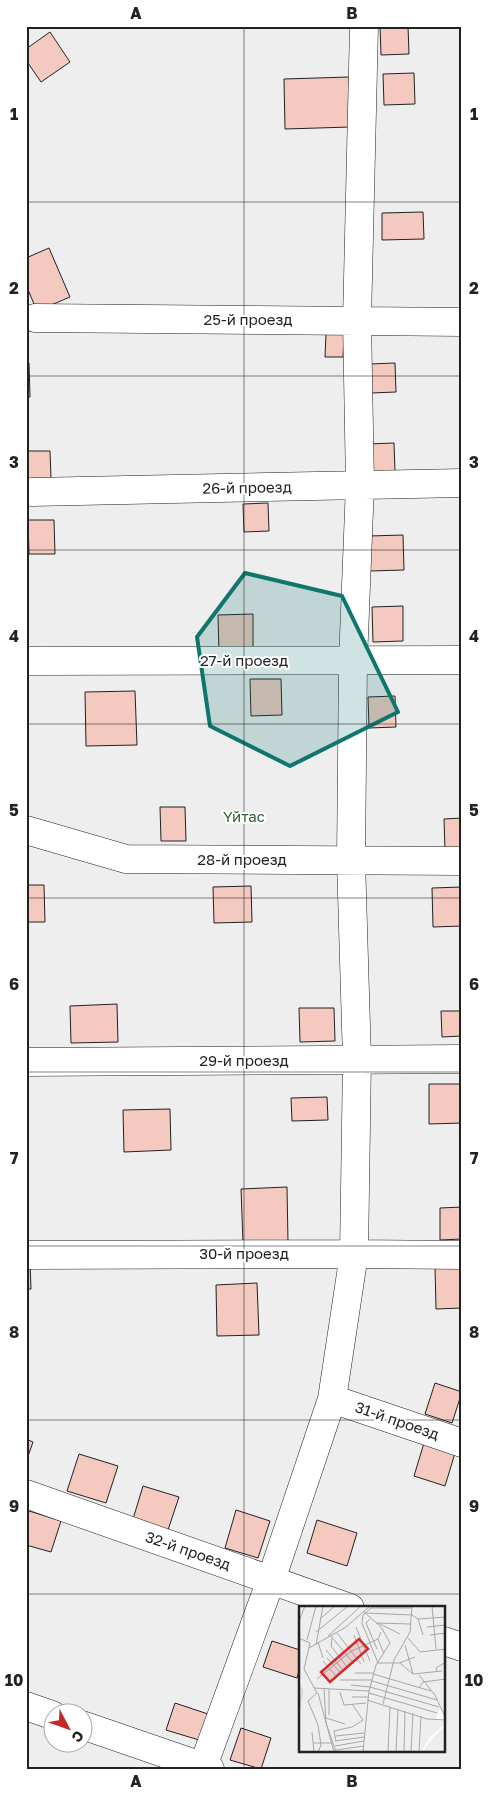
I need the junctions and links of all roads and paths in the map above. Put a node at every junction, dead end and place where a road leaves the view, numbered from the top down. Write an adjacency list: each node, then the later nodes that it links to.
1 (364, 26): 3 (street)
2 (35, 318): 3 (street, 25-й проезд)
3 (357, 321): 4 (street, 25-й проезд); 6 (street)
4 (462, 322)
5 (462, 483): 6 (street, 26-й проезд)
6 (360, 485): 7 (street, 26-й проезд); 8 (street)
7 (32, 492)
8 (353, 660): 9 (street, 27-й проезд); 10 (street, 27-й проезд); 12 (street)
9 (462, 660)
10 (26, 661)
11 (26, 830): 12 (street, 28-й проезд)
12 (351, 860): 13 (street, 28-й проезд); 15 (street)
13 (462, 860)
14 (462, 1059): 15 (street, 29-й проезд)
15 (357, 1060): 16 (street, 29-й проезд); 17 (street)
16 (26, 1062)
17 (354, 1254): 18 (street, 30-й проезд); 19 (street, 30-й проезд); 20 (street)
18 (462, 1255)
19 (26, 1256)
20 (332, 1399): 21 (street, 31-й проезд); 23 (street)
21 (462, 1443)
22 (26, 1494): 23 (street, 32-й проезд)
23 (271, 1580): 24 (street, 32-й проезд); 30 (street)
24 (344, 1606)
25 (446, 1642): 26 (street)
26 (462, 1647)
27 (26, 1706): 28 (street)
28 (42, 1711)
29 (92, 1728): 30 (street)
30 (205, 1768)

